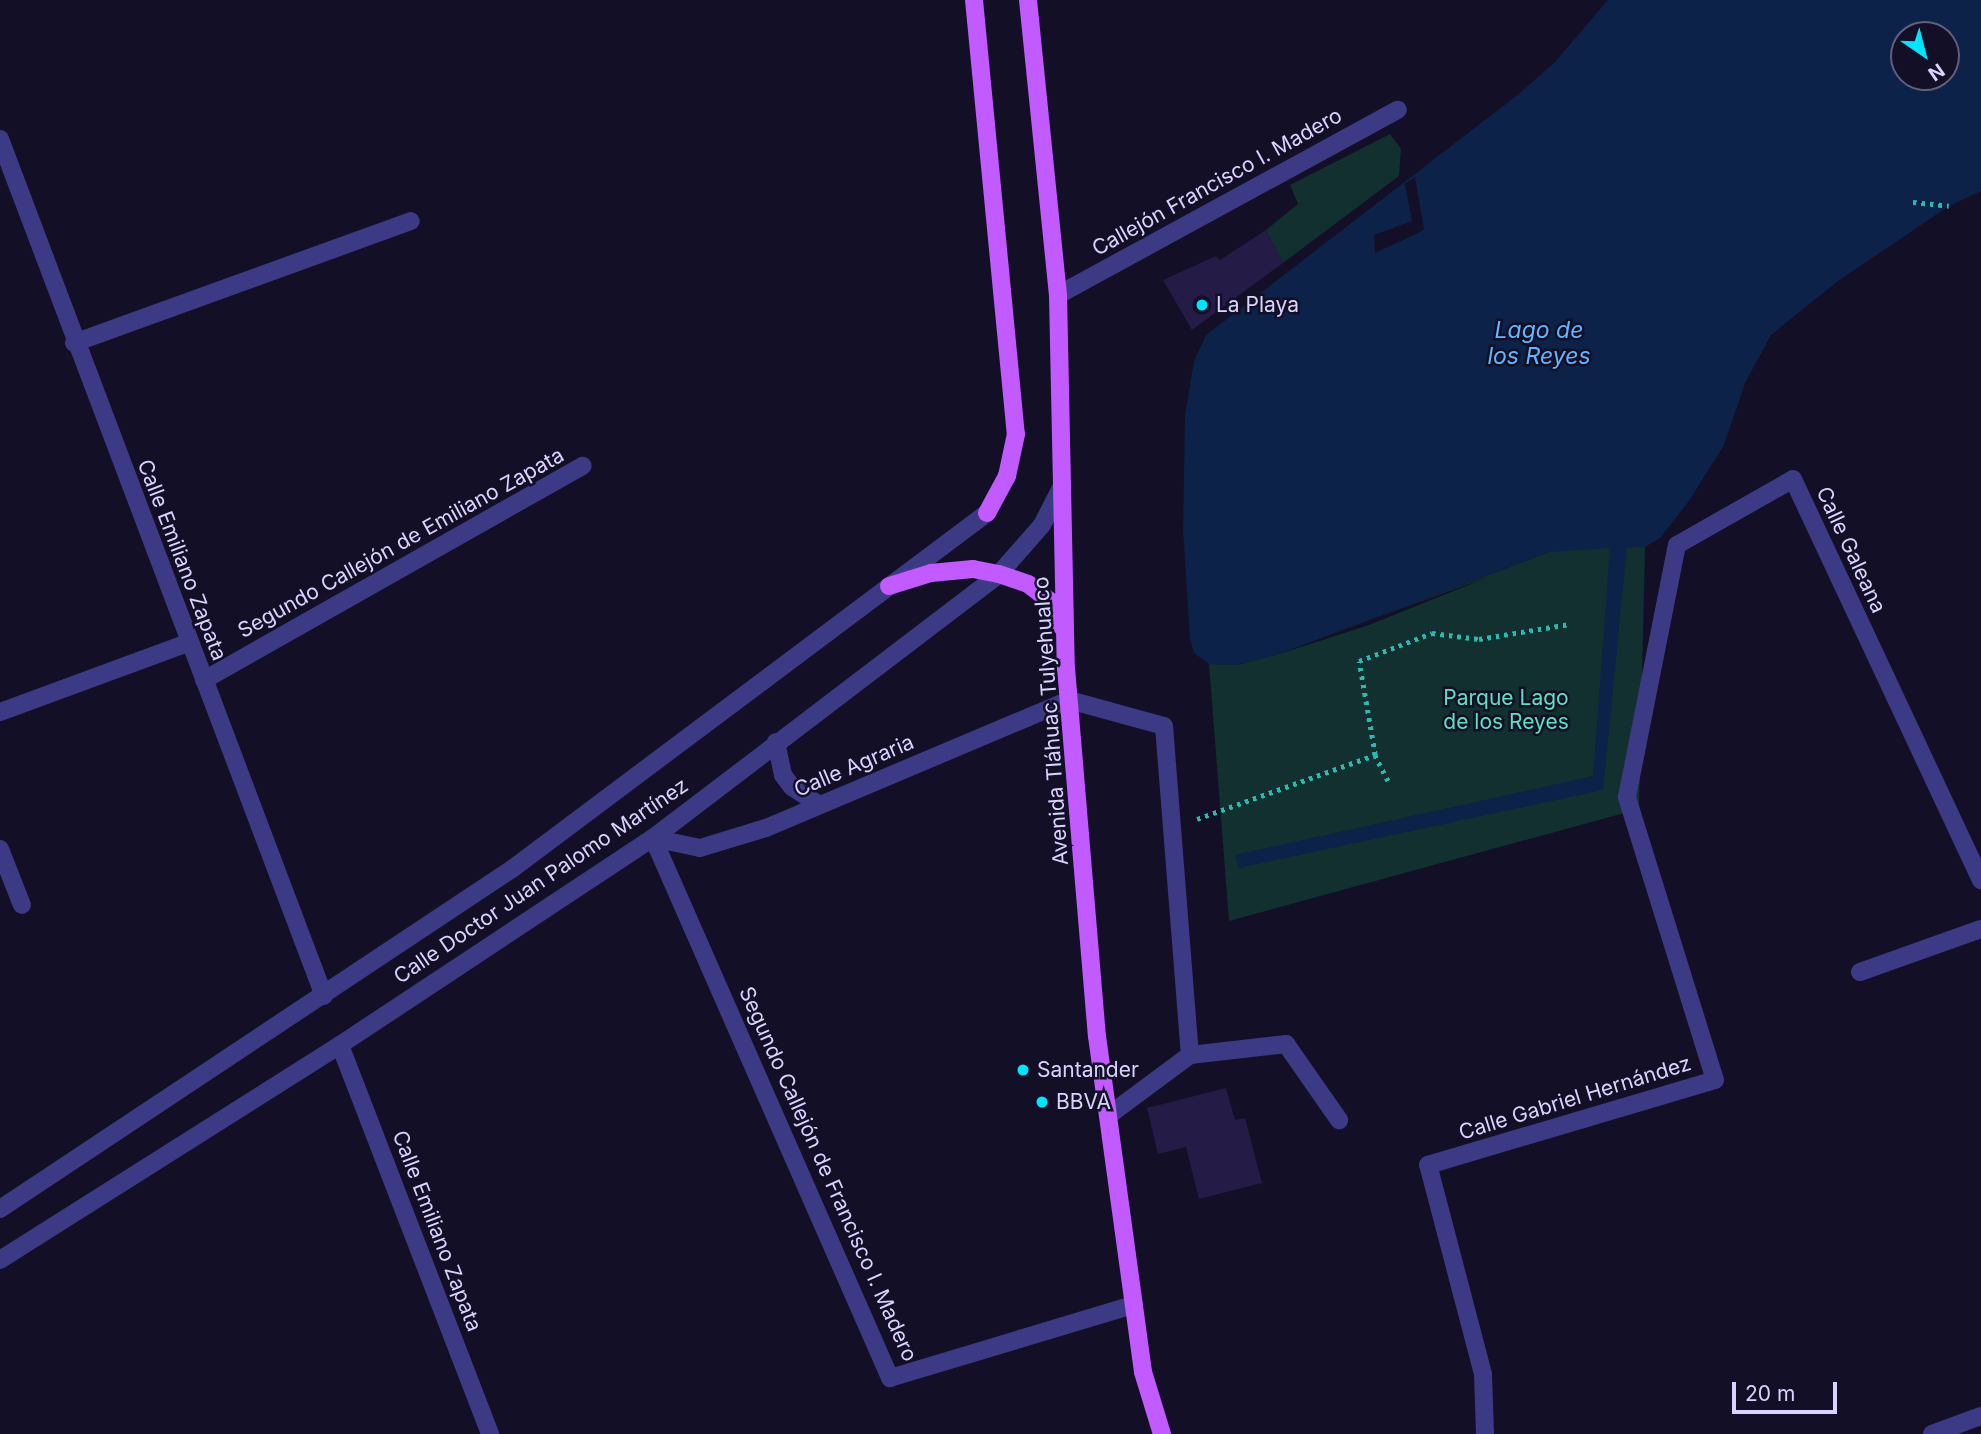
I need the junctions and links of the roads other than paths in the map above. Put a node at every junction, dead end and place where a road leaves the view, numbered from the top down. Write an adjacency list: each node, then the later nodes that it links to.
1 (974, 0): 11 (main road)
2 (1028, 0): 7 (main road, Avenida Tláhuac Tulyehualco)
3 (1398, 110): 7 (street, Callejón Francisco I. Madero)
4 (0, 139): 5 (street, Calle Emiliano Zapata)
5 (6, 176): 8 (street, Calle Emiliano Zapata)
6 (411, 221): 8 (street)
7 (1058, 295): 10 (main road, Avenida Tláhuac Tulyehualco)
8 (74, 343): 15 (street, Calle Emiliano Zapata)
9 (583, 466): 16 (street, Segundo Callejón de Emiliano Zapata)
10 (1062, 485): 12 (street, Calle Doctor Juan Palomo Martínez); 14 (main road, Avenida Tláhuac Tulyehualco)
11 (987, 513): 13 (street, Calle Doctor Juan Palomo Martínez)
12 (999, 574): 13 (main road); 14 (main road); 19 (street, Calle Doctor Juan Palomo Martínez)
13 (888, 586): 28 (street, Calle Doctor Juan Palomo Martínez)
14 (1066, 633): 17 (main road, Avenida Tláhuac Tulyehualco)
15 (190, 642): 16 (street, Calle Emiliano Zapata); 18 (street)
16 (204, 680): 28 (street, Calle Emiliano Zapata)
17 (1069, 700): 21 (street, Calle Agraria); 30 (street); 31 (main road, Avenida Tláhuac Tulyehualco)
18 (0, 712)
19 (776, 742): 21 (street); 22 (street, Calle Doctor Juan Palomo Martínez)
20 (1627, 797): 24 (street, Calle Galeana); 39 (street, Calle Gabriel Hernández)
21 (820, 805): 22 (street, Calle Agraria)
22 (653, 838): 29 (street, Calle Doctor Juan Palomo Martínez); 35 (street, Segundo Callejón de Francisco I. Madero)
23 (0, 849): 25 (street)
24 (1981, 880)
25 (22, 905)
26 (1981, 929): 27 (street)
27 (1860, 972)
28 (324, 996): 33 (street, Calle Doctor Juan Palomo Martínez)
29 (340, 1045): 34 (street, Calle Doctor Juan Palomo Martínez); 37 (street, Calle Emiliano Zapata)
30 (1190, 1055): 31 (street); 32 (street)
31 (1108, 1116): 35 (main road, Avenida Tláhuac Tulyehualco)
32 (1339, 1120)
33 (0, 1209)
34 (0, 1260)
35 (1134, 1305): 38 (main road, Avenida Tláhuac Tulyehualco)
36 (1981, 1416): 40 (street)
37 (491, 1434)
38 (1162, 1434)
39 (1485, 1434)
40 (1933, 1434)

